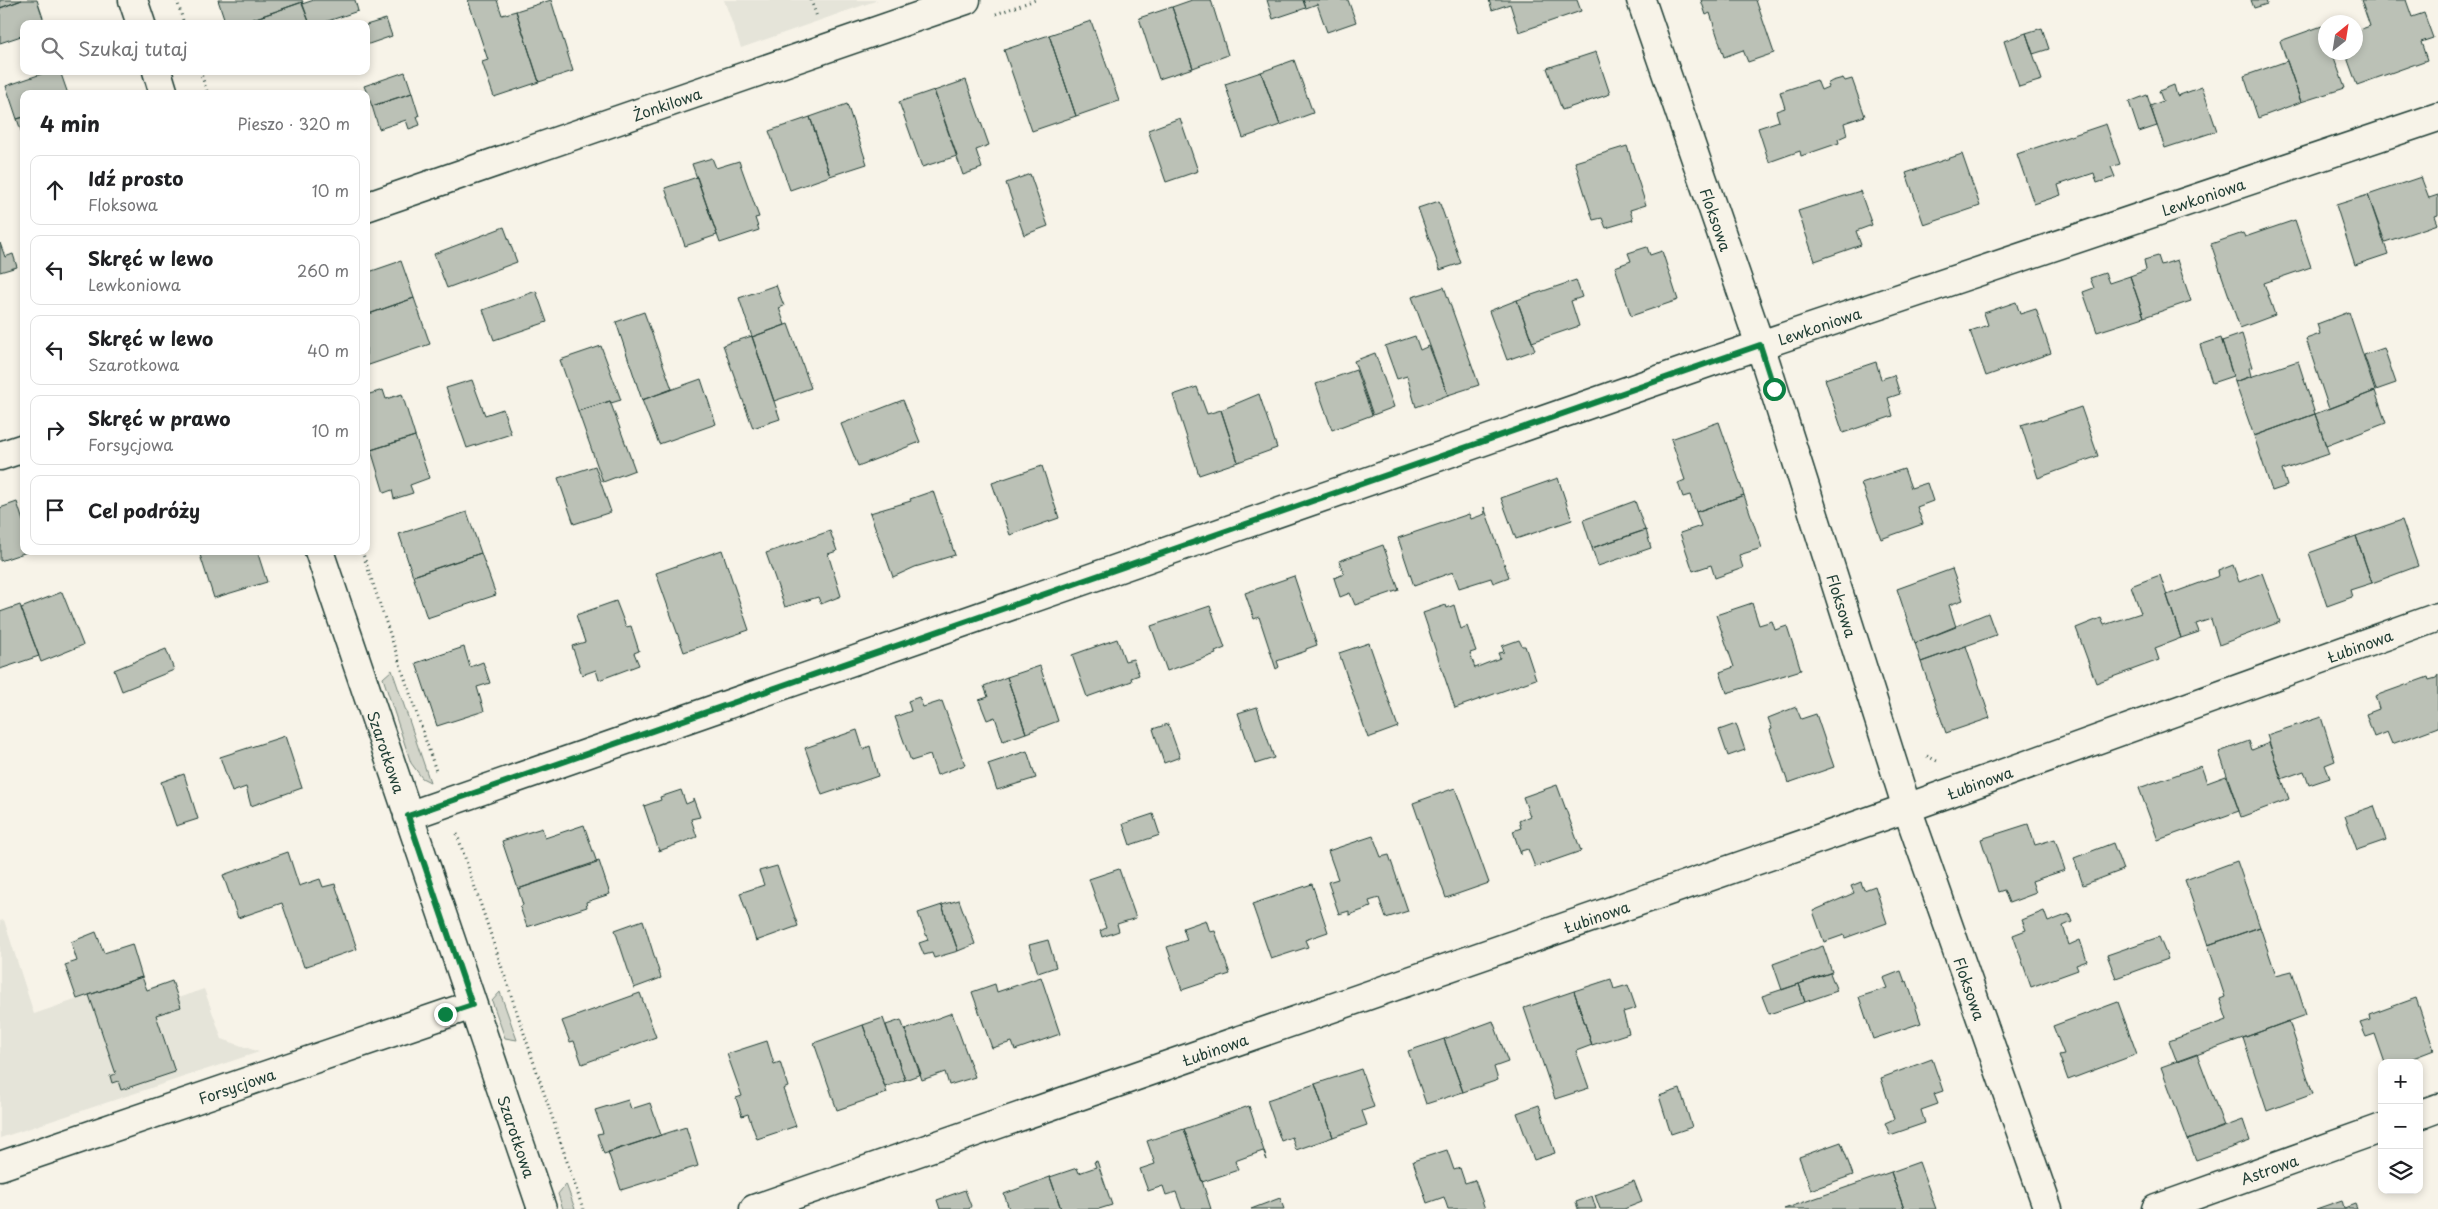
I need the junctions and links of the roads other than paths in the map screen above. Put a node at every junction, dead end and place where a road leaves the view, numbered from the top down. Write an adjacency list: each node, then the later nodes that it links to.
1 (133, 0): 4 (street)
2 (966, 0): 8 (street, Żonkilowa)
3 (1640, 0): 9 (street, Floksowa)
4 (140, 20)
5 (158, 75): 6 (street)
6 (163, 90)
7 (2438, 117): 9 (street, Lewkoniowa)
8 (370, 206)
9 (1760, 345): 14 (street, Floksowa); 15 (street, Lewkoniowa)
10 (20, 449): 11 (street)
11 (0, 456)
12 (320, 555): 15 (street, Szarotkowa)
13 (2438, 617): 14 (street, Łubinowa)
14 (1908, 808): 22 (street, Łubinowa); 23 (street, Floksowa)
15 (408, 816): 16 (street, Szarotkowa)
16 (472, 1005): 20 (street, Forsycjowa); 21 (street, Szarotkowa)
17 (2438, 1108): 18 (street)
18 (2423, 1114)
19 (2378, 1129): 24 (street, Astrowa)
20 (0, 1166)
21 (542, 1209)
22 (754, 1209)
23 (2048, 1209)
24 (2156, 1209)

